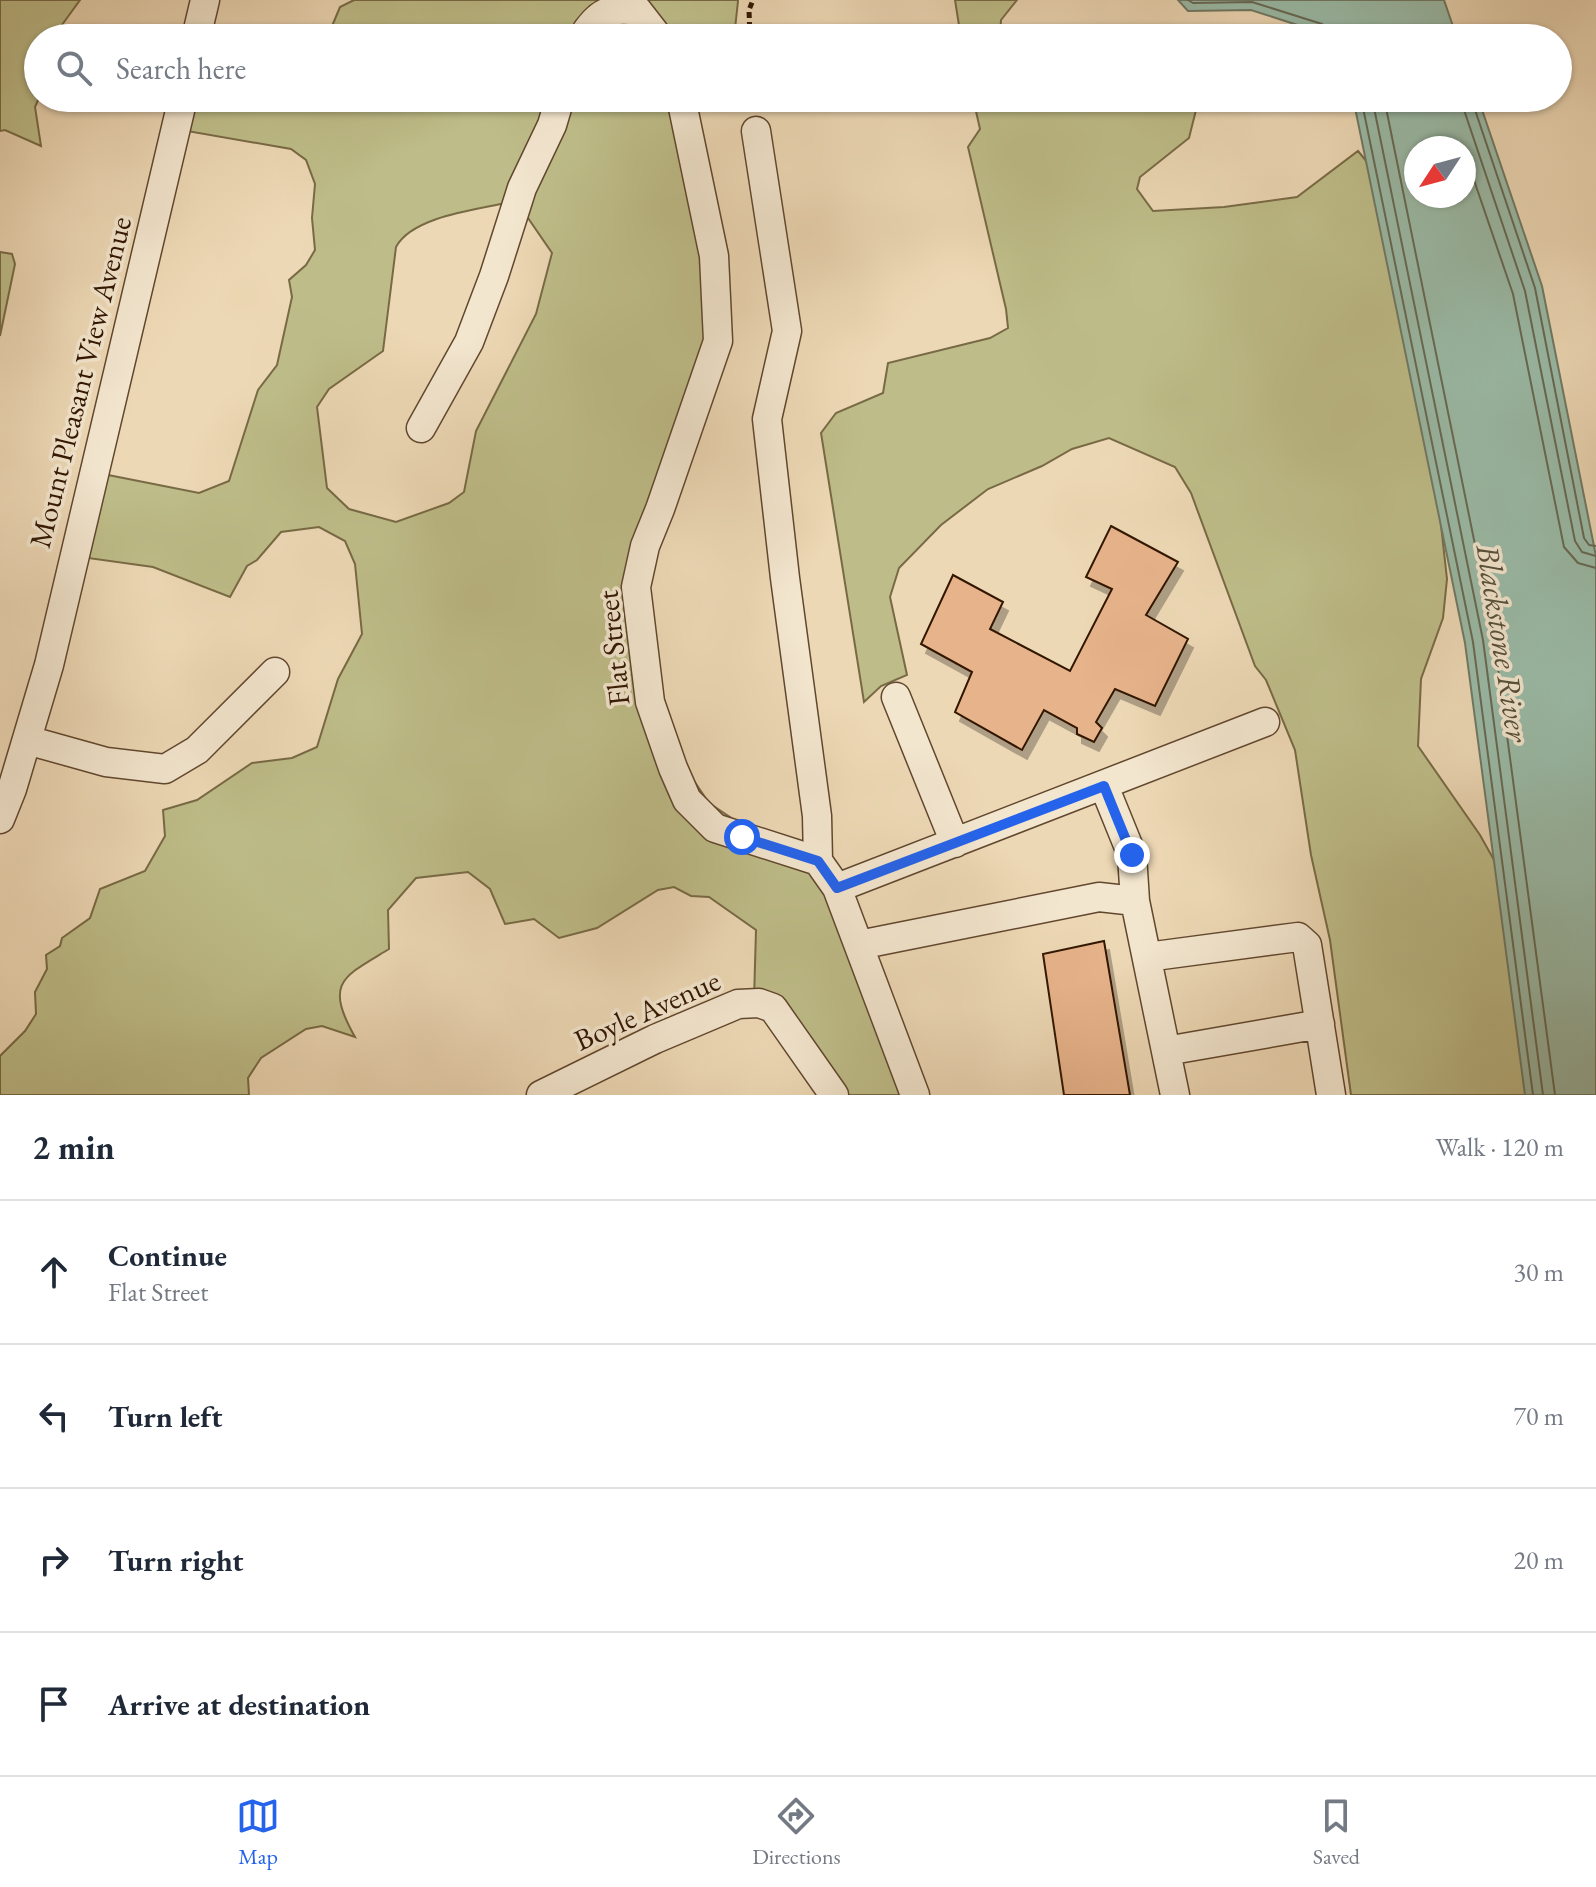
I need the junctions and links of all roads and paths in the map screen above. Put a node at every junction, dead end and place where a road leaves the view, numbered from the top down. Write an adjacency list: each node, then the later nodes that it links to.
1 (205, 0): 3 (street)
2 (753, 0): 6 (path)
3 (199, 24)
4 (590, 24): 5 (street)
5 (648, 24)
6 (750, 24)
7 (180, 112): 15 (street, Mount Pleasant View Avenue)
8 (556, 112): 11 (street)
9 (684, 112): 19 (street, Flat Street)
10 (756, 131): 19 (street)
11 (421, 428)
12 (275, 672): 15 (street)
13 (896, 697): 18 (street)
14 (1265, 722): 16 (street)
15 (27, 740): 17 (street, Mount Pleasant View Avenue)
16 (1104, 786): 18 (street); 21 (street)
17 (0, 819)
18 (955, 843): 20 (street)
19 (818, 861): 20 (street)
20 (837, 888): 22 (street)
21 (1135, 901): 22 (street); 23 (street)
22 (859, 945): 28 (street)
23 (1147, 957): 24 (street); 25 (street)
24 (1320, 1024): 25 (street); 30 (street)
25 (1166, 1051): 29 (street)
26 (541, 1095): 27 (street, Boyle Avenue)
27 (834, 1095)
28 (915, 1095)
29 (1175, 1095)
30 (1331, 1095)

